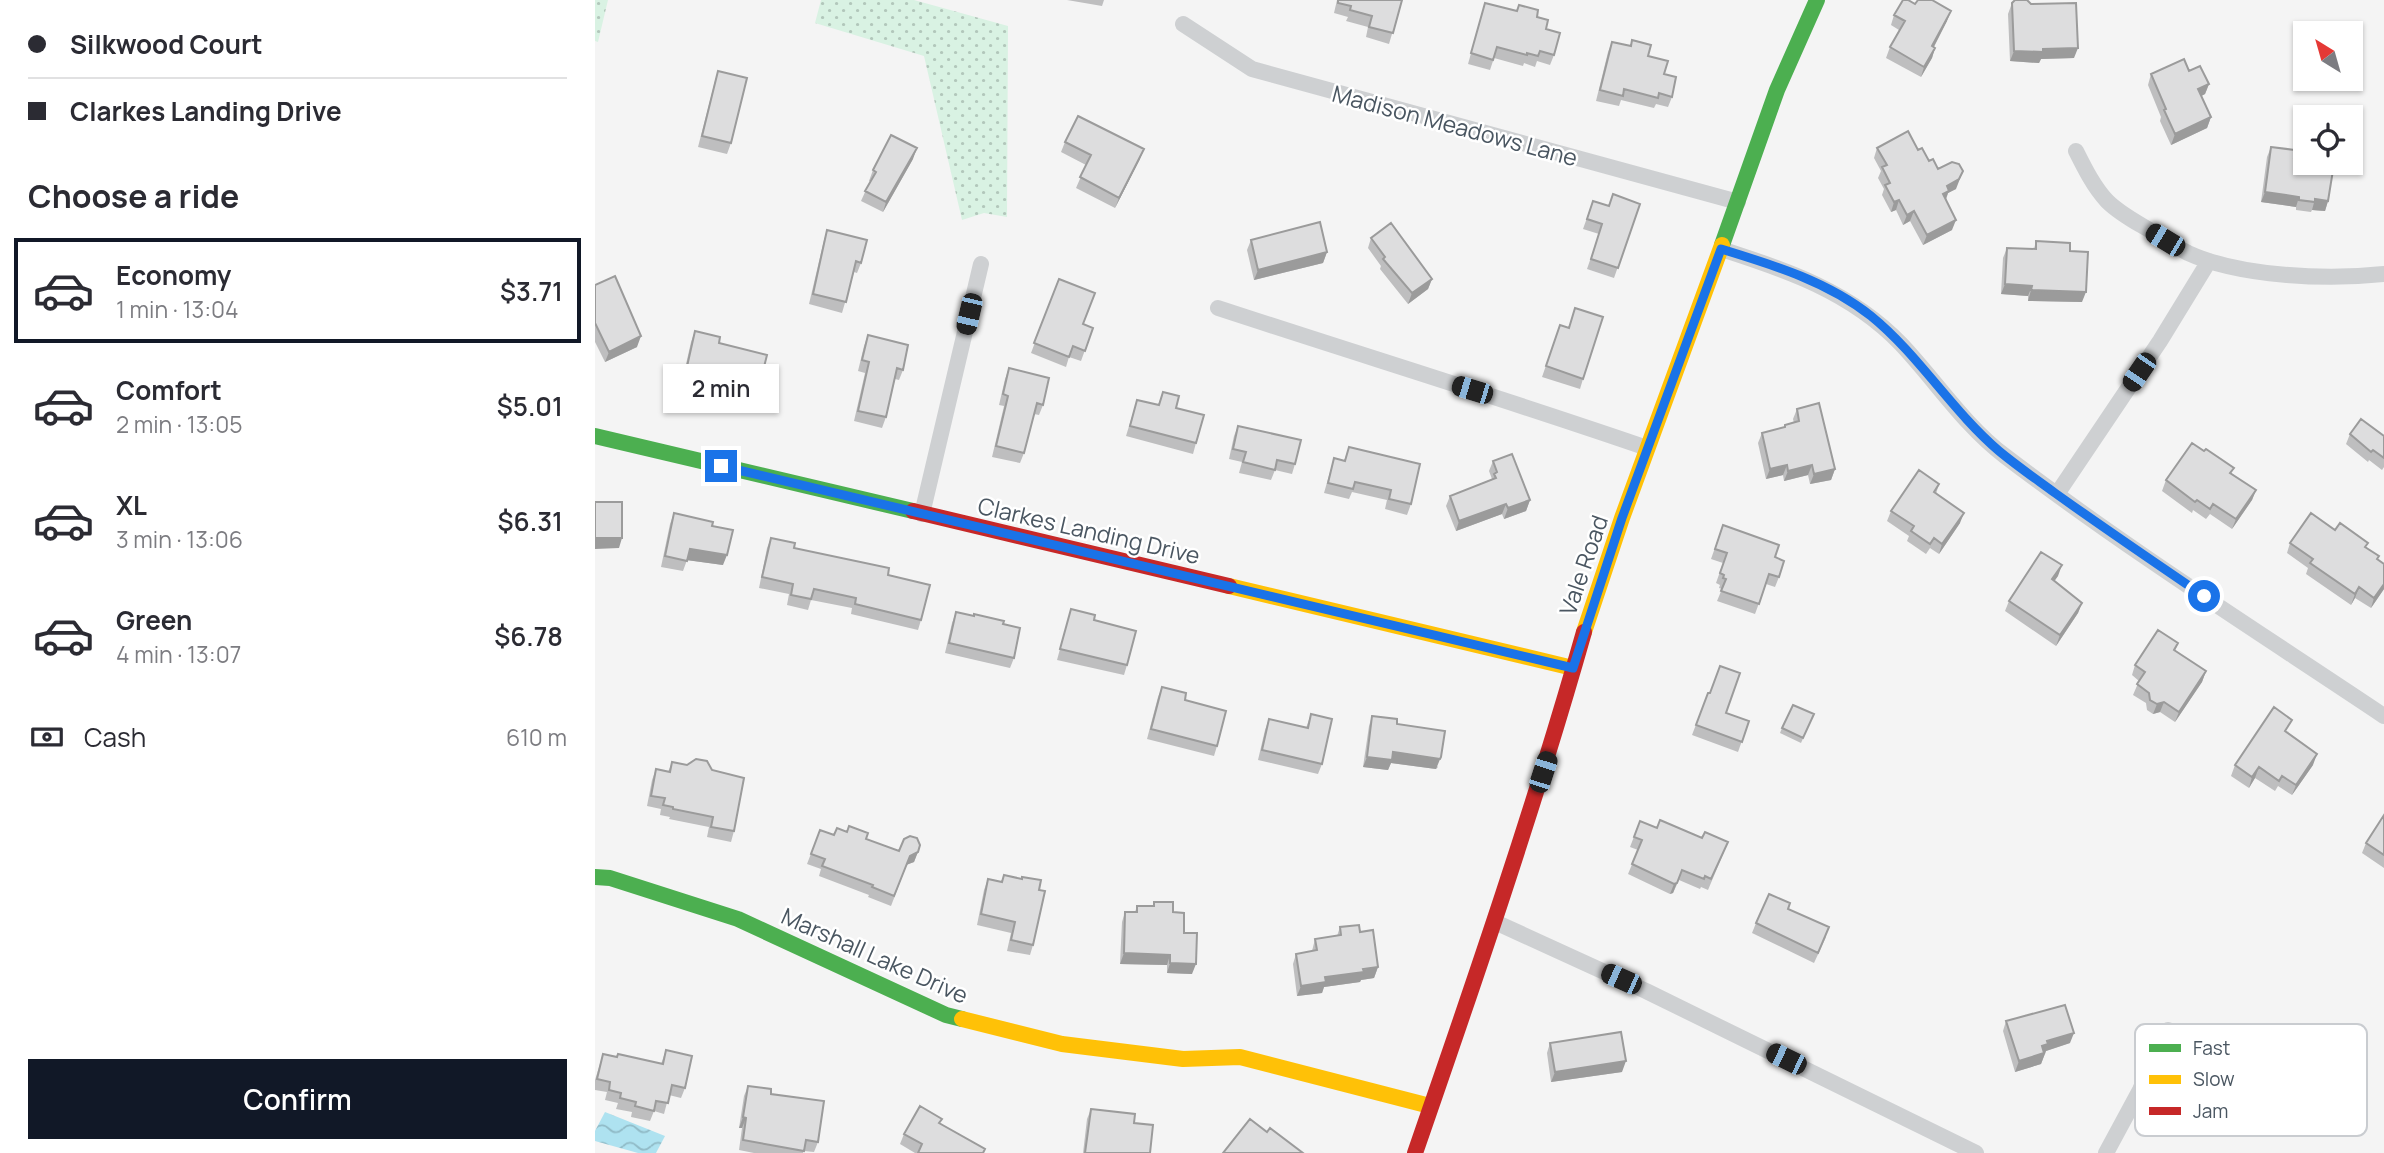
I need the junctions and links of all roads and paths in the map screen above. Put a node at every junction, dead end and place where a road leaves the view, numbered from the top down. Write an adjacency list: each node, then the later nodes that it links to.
1 (1817, 0): 4 (street, Vale Road)
2 (1183, 24): 4 (street, Madison Meadows Lane)
3 (2076, 151): 6 (street)
4 (1738, 202): 5 (street, Vale Road)
5 (1721, 249): 11 (street, Vale Road); 12 (street)
6 (2209, 261): 8 (street); 12 (street)
7 (981, 264): 13 (street)
8 (2384, 274)
9 (1218, 308): 11 (street)
10 (595, 436): 13 (street, Clarkes Landing Drive)
11 (1647, 448): 14 (street, Vale Road)
12 (2057, 494): 15 (street)
13 (922, 514): 14 (street, Clarkes Landing Drive)
14 (1573, 668): 17 (street, Vale Road)
15 (2384, 716)
16 (595, 877): 19 (street, Marshall Lake Drive)
17 (1495, 922): 19 (street, Vale Road); 21 (street)
18 (2135, 1099): 22 (street)
19 (1430, 1105): 20 (street, Vale Road)
20 (1415, 1153)
21 (1976, 1153)
22 (2106, 1153)

